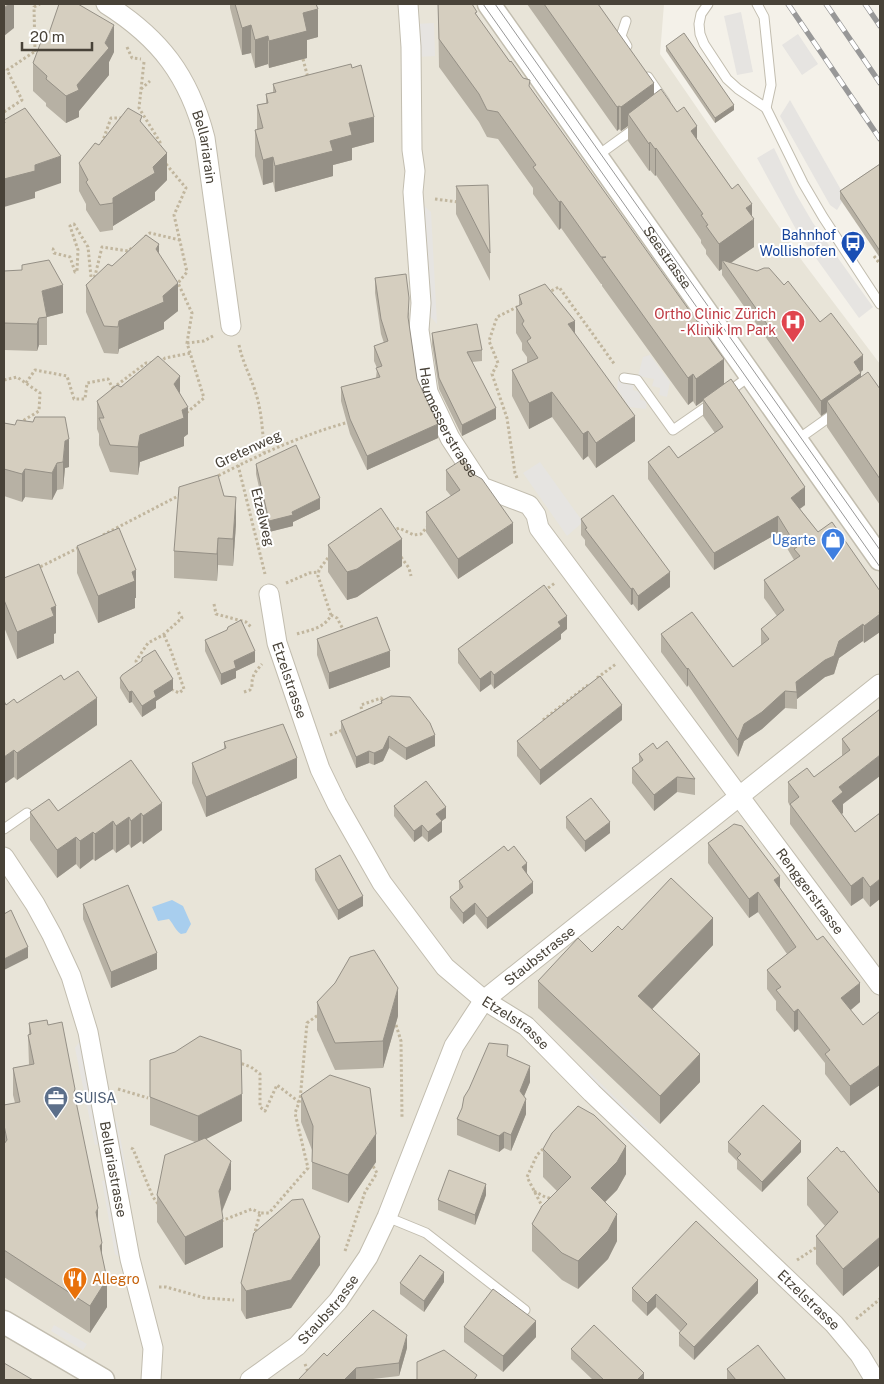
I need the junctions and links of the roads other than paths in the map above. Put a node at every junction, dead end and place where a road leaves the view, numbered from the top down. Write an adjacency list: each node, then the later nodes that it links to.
1 (106, 4): 14 (street, Bellariarain)
2 (408, 4): 22 (street, Haumesserstrasse)
3 (489, 4): 12 (street, Seestrasse)
4 (708, 4): 9 (lane)
5 (757, 4): 9 (lane)
6 (626, 21): 7 (lane)
7 (631, 52)
8 (641, 67): 10 (lane)
9 (766, 108): 13 (lane)
10 (660, 110)
11 (646, 121): 12 (lane)
12 (597, 156): 15 (street, Seestrasse)
13 (880, 304)
14 (231, 326)
15 (751, 375): 16 (lane); 18 (street, Seestrasse)
16 (624, 378)
17 (841, 409): 18 (lane)
18 (797, 440): 19 (street, Seestrasse)
19 (880, 559)
20 (269, 594): 27 (street, Etzelstrasse)
21 (880, 684): 22 (street, Staubstrasse)
22 (739, 795): 26 (street, Renggerstrasse); 27 (street, Staubstrasse)
23 (27, 813): 24 (lane)
24 (4, 829)
25 (4, 857): 32 (street, Bellariastrasse)
26 (880, 985)
27 (484, 1000): 28 (street, Staubstrasse); 34 (street, Etzelstrasse)
28 (387, 1216): 29 (lane); 33 (street, Staubstrasse)
29 (525, 1310)
30 (4, 1322): 31 (street)
31 (103, 1380)
32 (151, 1380)
33 (250, 1380)
34 (876, 1380)

